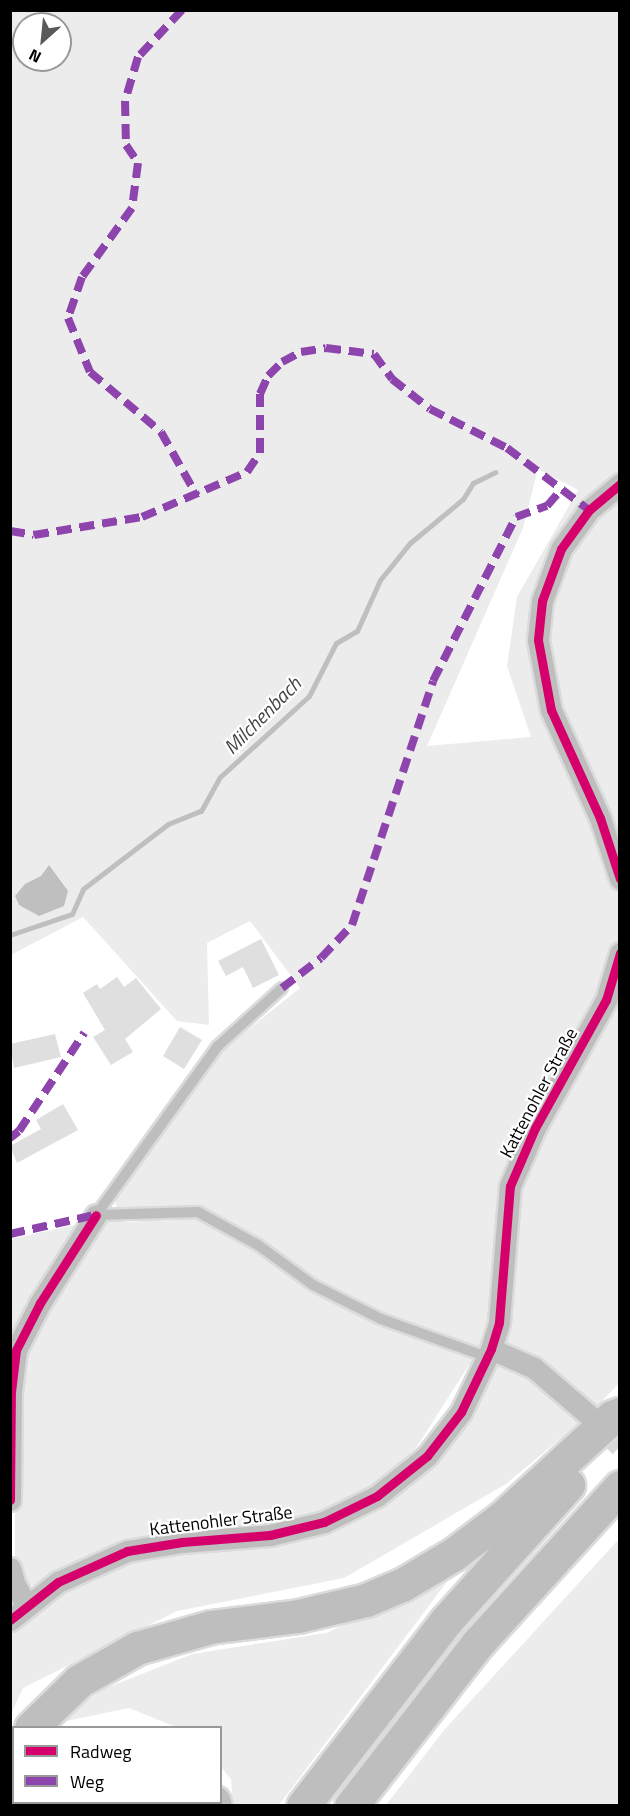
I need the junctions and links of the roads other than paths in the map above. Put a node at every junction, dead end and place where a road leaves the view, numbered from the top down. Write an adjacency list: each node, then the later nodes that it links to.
1 (620, 484): 2 (street)
2 (620, 879)
3 (620, 953): 6 (street, Kattenohler Straße)
4 (282, 988): 5 (lane)
5 (96, 1215): 6 (lane); 10 (street)
6 (489, 1353): 7 (street); 12 (street, Kattenohler Straße)
7 (605, 1416): 14 (highway)
8 (620, 1432): 15 (highway)
9 (620, 1487): 16 (highway)
10 (10, 1500)
11 (10, 1568): 12 (street)
12 (26, 1604): 13 (street, Kattenohler Straße)
13 (10, 1620)
14 (33, 1726)
15 (303, 1806)
16 (351, 1806)

